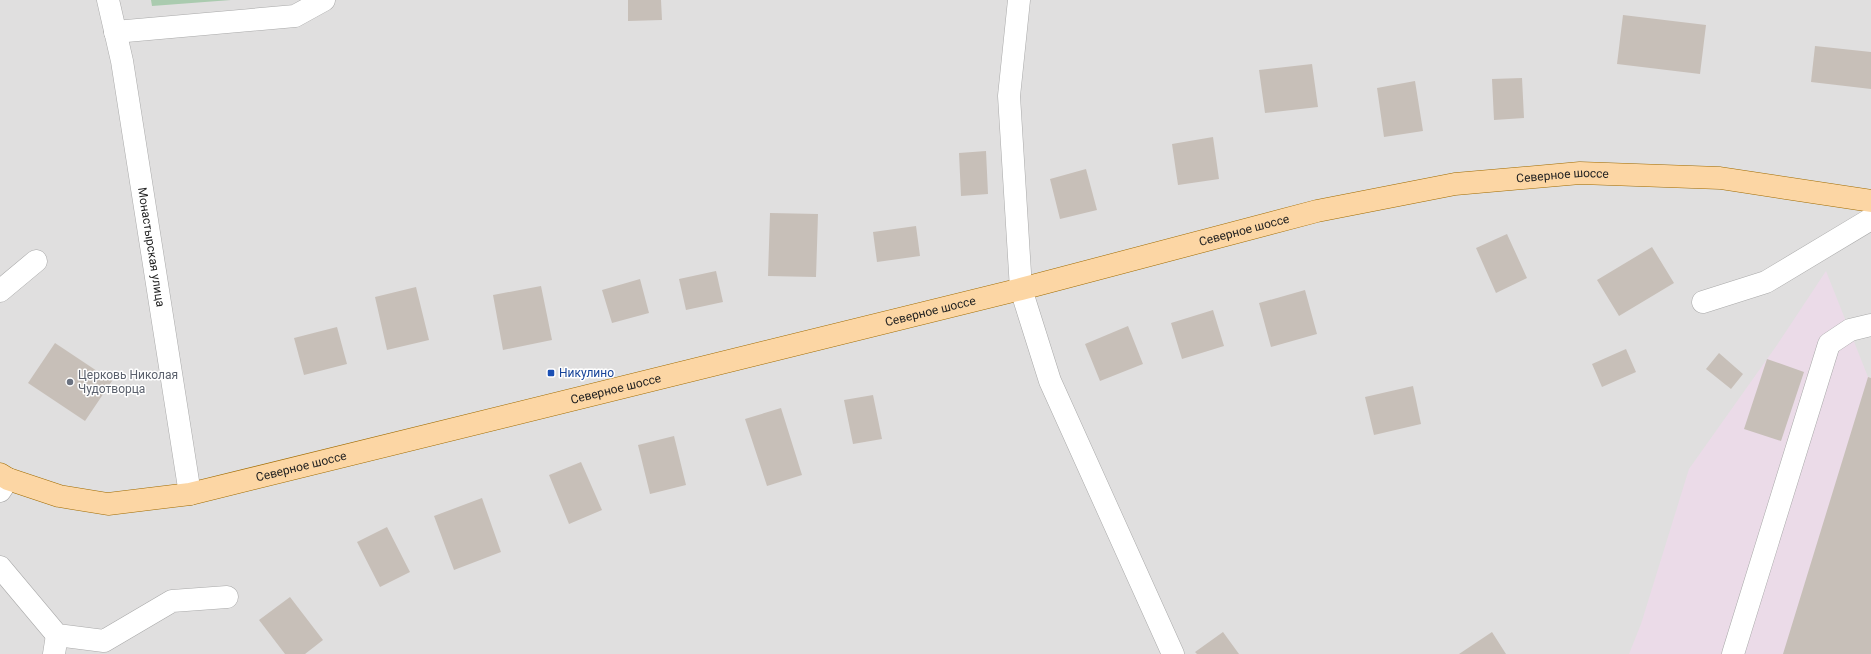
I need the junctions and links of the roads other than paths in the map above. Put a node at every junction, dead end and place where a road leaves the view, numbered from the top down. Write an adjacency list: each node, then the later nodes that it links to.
1 (108, 0): 4 (street, Монастырская улица)
2 (324, 0): 4 (street)
3 (1019, 0): 8 (street)
4 (115, 32): 13 (street, Монастырская улица)
5 (1871, 201): 8 (main road, Северное шоссе)
6 (1871, 219): 10 (street)
7 (36, 261): 9 (street)
8 (1021, 289): 13 (main road, Северное шоссе); 17 (street)
9 (0, 291)
10 (1703, 302)
11 (1871, 324): 18 (street)
12 (3, 481): 13 (main road, Северное шоссе)
13 (190, 494)
14 (0, 567): 16 (street)
15 (227, 597): 16 (street)
16 (55, 645)
17 (1169, 652)
18 (1733, 654)

